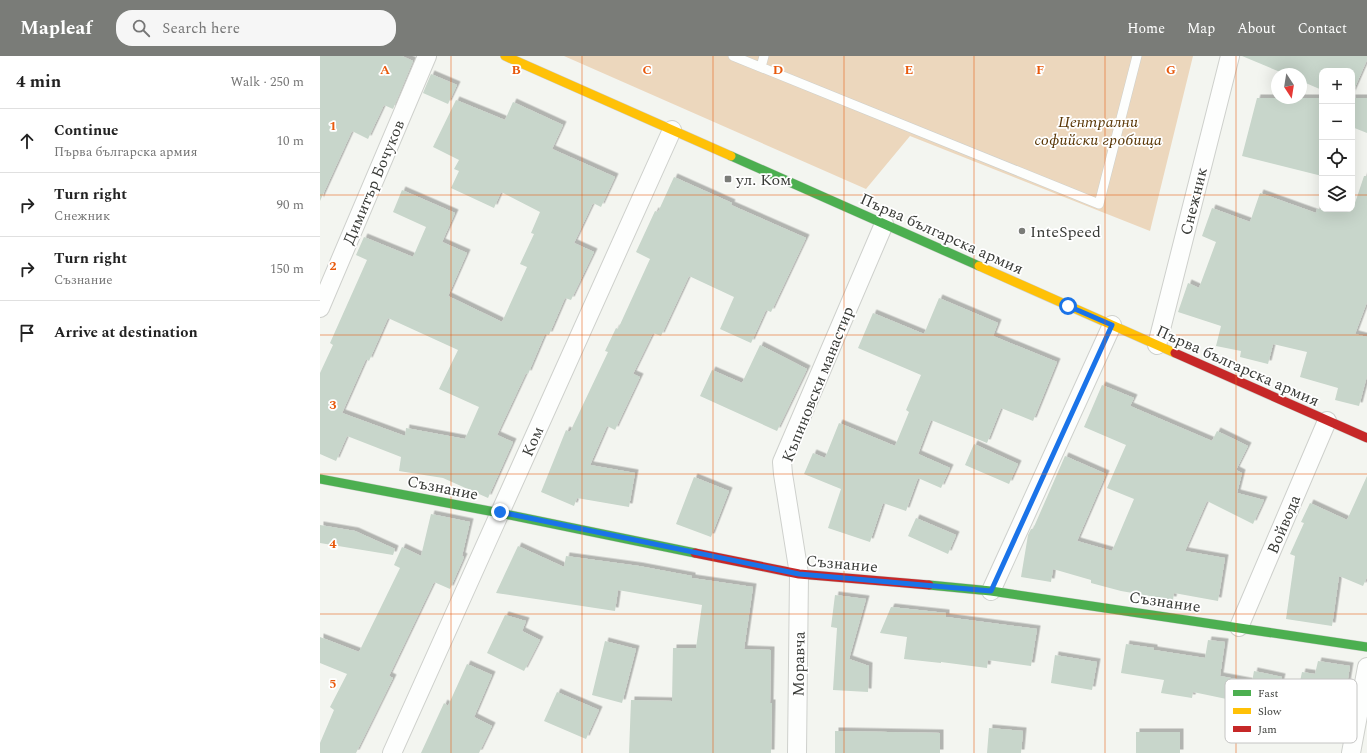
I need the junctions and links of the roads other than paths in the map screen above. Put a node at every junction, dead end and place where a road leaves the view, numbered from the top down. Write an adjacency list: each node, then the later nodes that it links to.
1 (426, 56): 10 (street, Димитър Бочуков)
2 (505, 56): 8 (street, Първа българска армия)
3 (733, 56): 7 (lane)
4 (764, 56): 7 (lane)
5 (1137, 56): 7 (lane)
6 (1230, 56): 12 (street, Снежник)
7 (761, 68)
8 (672, 130): 9 (street, Първа българска армия); 16 (street, Ком)
9 (884, 224): 11 (street, Първа българска армия); 17 (street, Къпиновски манастир)
10 (320, 308)
11 (1112, 325): 12 (street, Първа българска армия); 18 (street)
12 (1157, 345): 13 (street, Първа българска армия)
13 (1327, 421): 14 (street, Първа българска армия); 19 (street, Войвода)
14 (1366, 436)
15 (320, 479): 16 (street, Съзнание)
16 (500, 512): 17 (street, Съзнание); 24 (street, Ком)
17 (799, 574): 18 (street, Съзнание); 25 (street, Моравча)
18 (991, 591): 19 (street, Съзнание)
19 (1239, 627): 20 (street, Съзнание)
20 (1367, 647)
21 (1367, 667): 22 (street)
22 (1357, 721)
23 (1353, 743): 26 (street)
24 (392, 753)
25 (797, 753)
26 (1351, 753)

